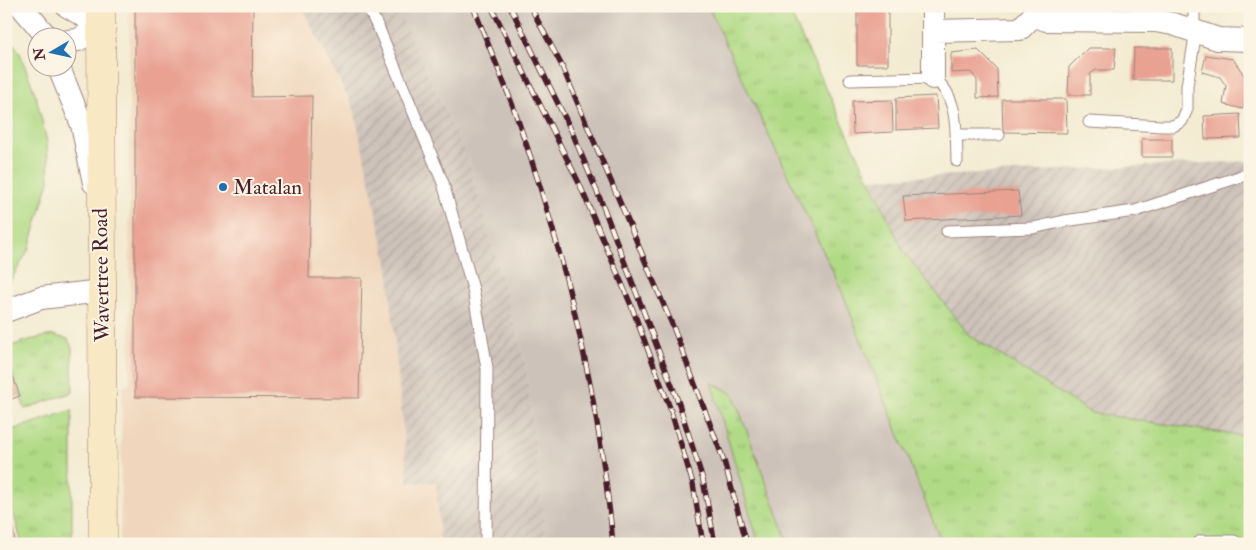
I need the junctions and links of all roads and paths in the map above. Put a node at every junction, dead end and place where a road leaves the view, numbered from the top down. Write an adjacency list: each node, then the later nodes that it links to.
1 (22, 6): 8 (street)
2 (67, 6): 7 (street)
3 (367, 6): 26 (lane)
4 (933, 6): 9 (street)
5 (1194, 6): 10 (lane)
6 (1034, 11): 9 (street); 10 (street)
7 (101, 16): 11 (street); 21 (main road, Wavertree Road)
8 (40, 28)
9 (933, 30): 14 (street)
10 (1194, 31): 12 (street); 16 (lane)
11 (78, 40)
12 (1250, 40)
13 (63, 78): 21 (street)
14 (933, 78): 15 (lane); 18 (lane)
15 (850, 80)
16 (1089, 122)
17 (999, 135): 18 (lane)
18 (956, 136): 19 (lane)
19 (957, 161)
20 (1250, 176): 22 (lane)
21 (100, 213): 23 (main road, Wavertree Road)
22 (947, 232)
23 (101, 291): 24 (street); 25 (main road, Wavertree Road)
24 (6, 311)
25 (103, 544)
26 (486, 544)
27 (1197, 544): 28 (lane)
28 (1239, 544)

